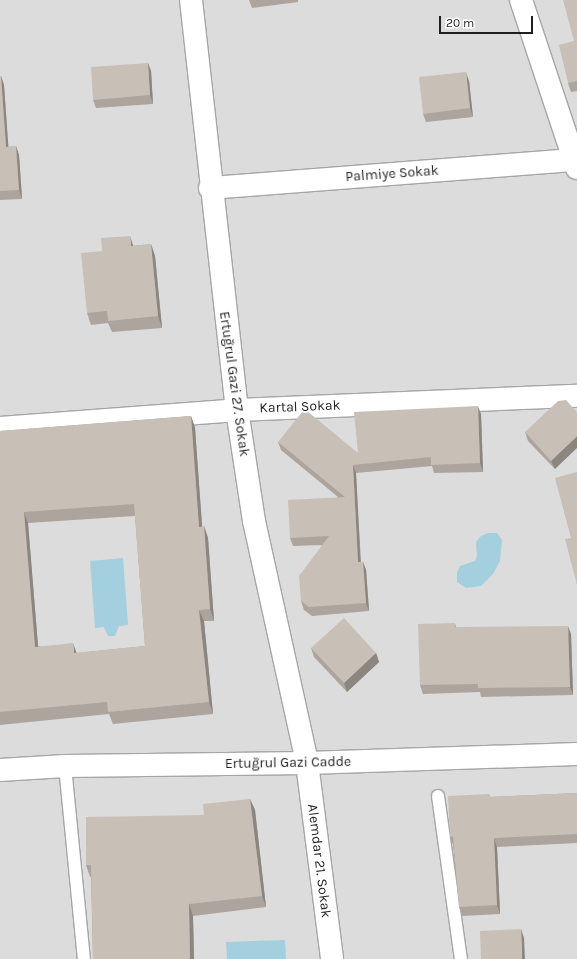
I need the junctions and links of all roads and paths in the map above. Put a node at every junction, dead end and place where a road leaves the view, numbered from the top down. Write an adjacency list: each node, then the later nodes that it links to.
1 (191, 0): 4 (street, Ertuğrul Gazi 27. Sokak)
2 (521, 0): 3 (street)
3 (576, 164): 4 (street, Palmiye Sokak)
4 (210, 188): 6 (street, Ertuğrul Gazi 27. Sokak)
5 (577, 396): 6 (street, Kartal Sokak)
6 (237, 410): 7 (street, Kartal Sokak); 9 (street, Ertuğrul Gazi 27. Sokak)
7 (0, 428)
8 (577, 754): 9 (street, Ertuğrul Gazi Cadde)
9 (307, 763): 10 (street, Ertuğrul Gazi Cadde); 14 (street, Alemdar 21. Sokak)
10 (65, 766): 11 (street, Ertuğrul Gazi Cadde); 13 (lane)
11 (0, 770)
12 (438, 796): 15 (lane)
13 (84, 959)
14 (332, 959)
15 (461, 959)

